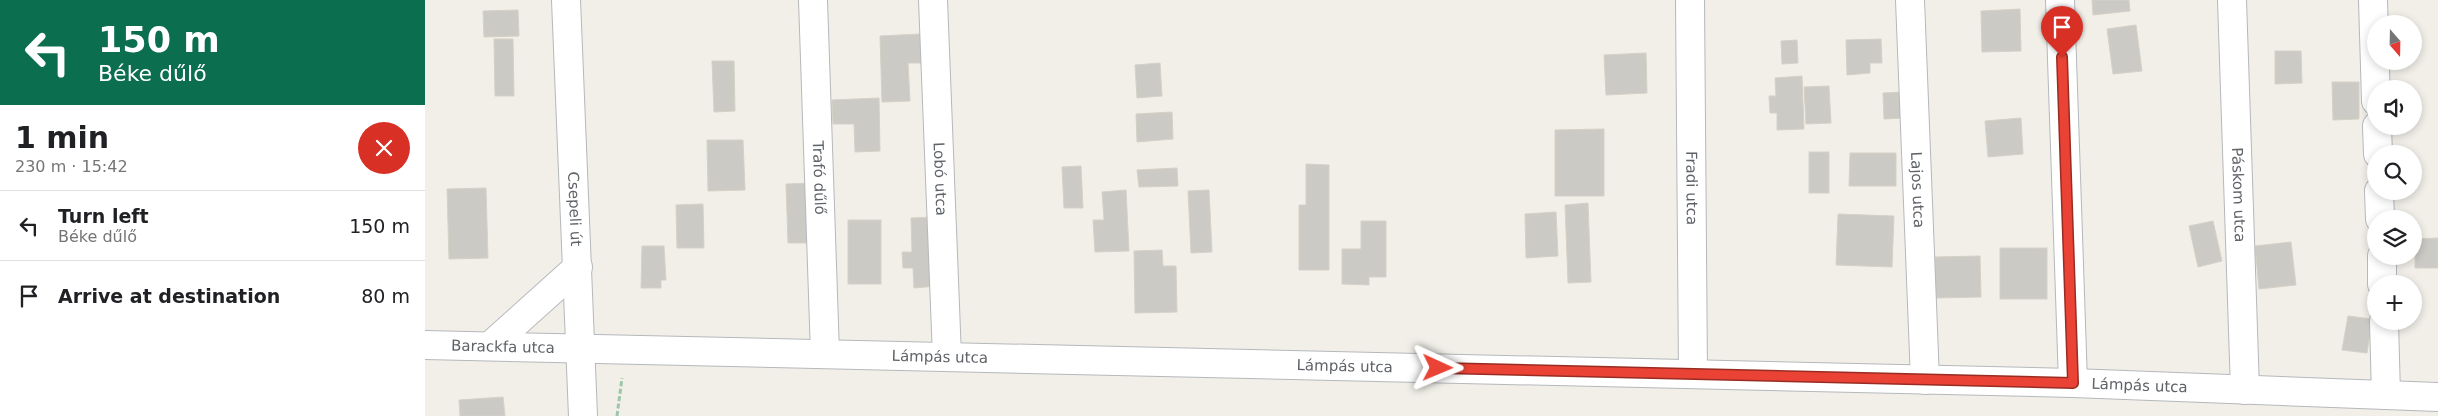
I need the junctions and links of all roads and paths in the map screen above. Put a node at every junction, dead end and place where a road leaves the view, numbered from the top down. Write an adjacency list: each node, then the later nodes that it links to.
1 (565, 0): 10 (street, Csepeli út)
2 (813, 0): 16 (street, Trafó dűlő)
3 (933, 0): 17 (street, Lobó utca)
4 (1690, 0): 18 (street, Fradi utca)
5 (1910, 0): 19 (street, Lajos utca)
6 (2060, 0): 20 (street)
7 (2232, 0): 21 (street, Páskom utca)
8 (2373, 0): 9 (street)
9 (2375, 80)
10 (578, 268): 13 (street); 14 (street, Csepeli út)
11 (2384, 330): 22 (street)
12 (425, 345): 13 (street, Barackfa utca)
13 (490, 346): 14 (street, Barackfa utca)
14 (580, 348): 15 (street, Lámpás utca); 24 (street, Csepeli út)
15 (626, 350): 16 (street, Lámpás utca); 25 (path)
16 (825, 354): 17 (street, Lámpás utca)
17 (947, 357): 18 (street, Lámpás utca)
18 (1693, 374): 19 (street, Lámpás utca)
19 (1925, 380): 20 (street, Lámpás utca)
20 (2073, 383): 21 (street, Lámpás utca)
21 (2245, 390): 22 (street, Lámpás utca)
22 (2386, 395): 23 (street, Lámpás utca)
23 (2438, 397)
24 (583, 416)
25 (617, 416)

